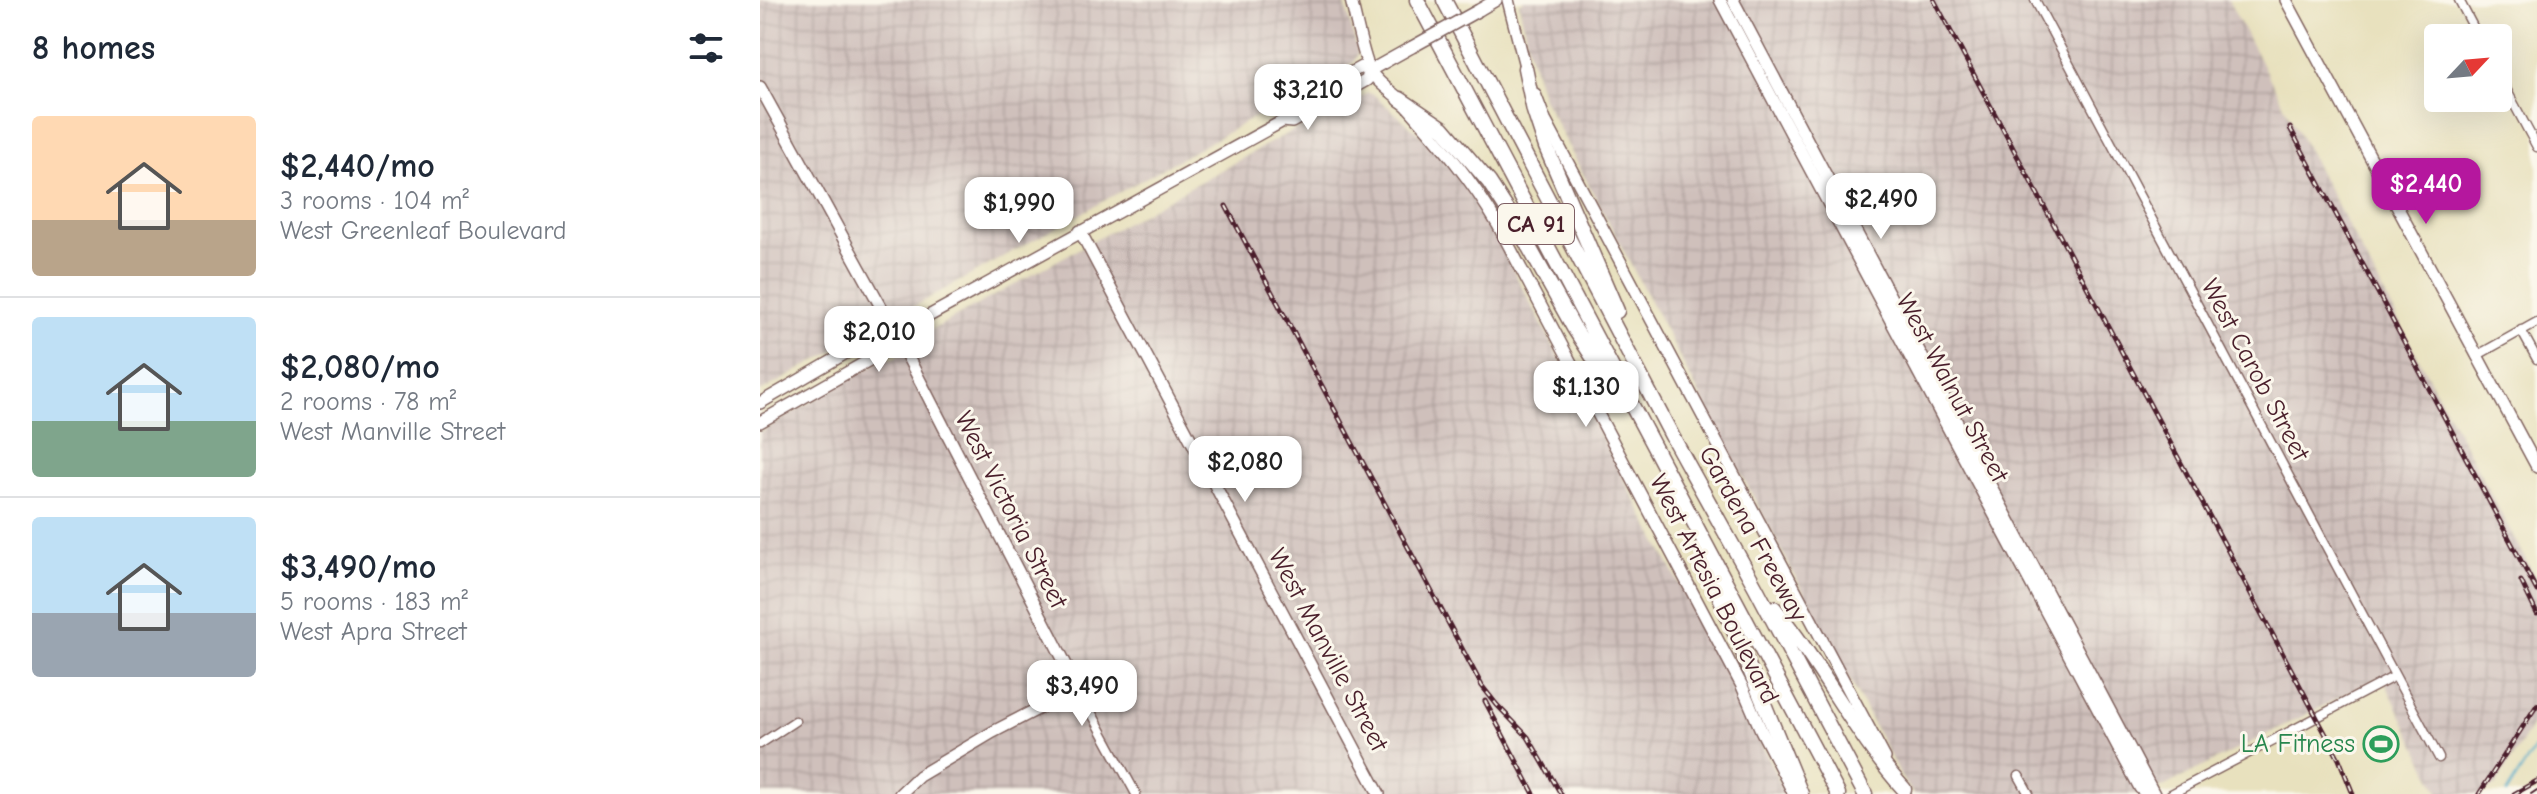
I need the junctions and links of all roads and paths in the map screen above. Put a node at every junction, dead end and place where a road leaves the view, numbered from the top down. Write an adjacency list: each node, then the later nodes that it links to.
1 (1351, 0): 16 (main road)
2 (1417, 0): 30 (highway, Gardena Freeway / CA 91)
3 (1428, 0): 48 (highway)
4 (1434, 0): 49 (highway)
5 (1444, 0): 29 (highway, Gardena Freeway / CA 91)
6 (1496, 0): 16 (main road, bridge)
7 (1508, 0): 15 (main road)
8 (1720, 0): 13 (main road, West Walnut Street)
9 (1733, 0): 13 (main road, West Walnut Street)
10 (2035, 0): 34 (street, West Carob Street)
11 (2286, 0): 25 (main road)
12 (2459, 0): 14 (street)
13 (1736, 18): 36 (main road, West Walnut Street)
14 (2472, 24)
15 (1525, 68): 29 (highway); 41 (main road)
16 (1369, 71): 18 (main road, West Artesia Boulevard); 21 (main road)
17 (760, 87): 24 (main road, West Victoria Street)
18 (1400, 99): 30 (highway); 45 (main road, West Artesia Boulevard)
19 (2512, 100): 20 (street)
20 (2537, 147)
21 (1080, 231): 24 (main road); 44 (main road, West Manville Street)
22 (2537, 322): 23 (street)
23 (2521, 330): 25 (street); 26 (street)
24 (896, 334): 27 (main road); 28 (main road); 35 (main road, West Victoria Street)
25 (2476, 356): 31 (main road)
26 (2537, 359)
27 (760, 403)
28 (760, 422)
29 (1672, 436): 33 (highway, Gardena Freeway / CA 91)
30 (1655, 447): 32 (highway, Gardena Freeway / CA 91)
31 (2537, 467)
32 (1678, 495): 46 (highway); 47 (highway, Gardena Freeway / CA 91)
33 (1755, 586): 41 (highway); 50 (highway, Gardena Freeway / CA 91)
34 (2395, 676): 39 (street, West Carob Street); 54 (street)
35 (1078, 688): 42 (main road); 43 (street)
36 (2107, 714): 52 (main road, West Walnut Street); 53 (main road, West Walnut Street)
37 (795, 721): 38 (street)
38 (760, 744)
39 (2439, 758)
40 (2019, 776): 51 (street)
41 (1904, 789)
42 (900, 794)
43 (1136, 794)
44 (1379, 794)
45 (1794, 794)
46 (1801, 794)
47 (1838, 794)
48 (1849, 794)
49 (1855, 794)
50 (1865, 794)
51 (2029, 794)
52 (2147, 794)
53 (2154, 794)
54 (2171, 794)

